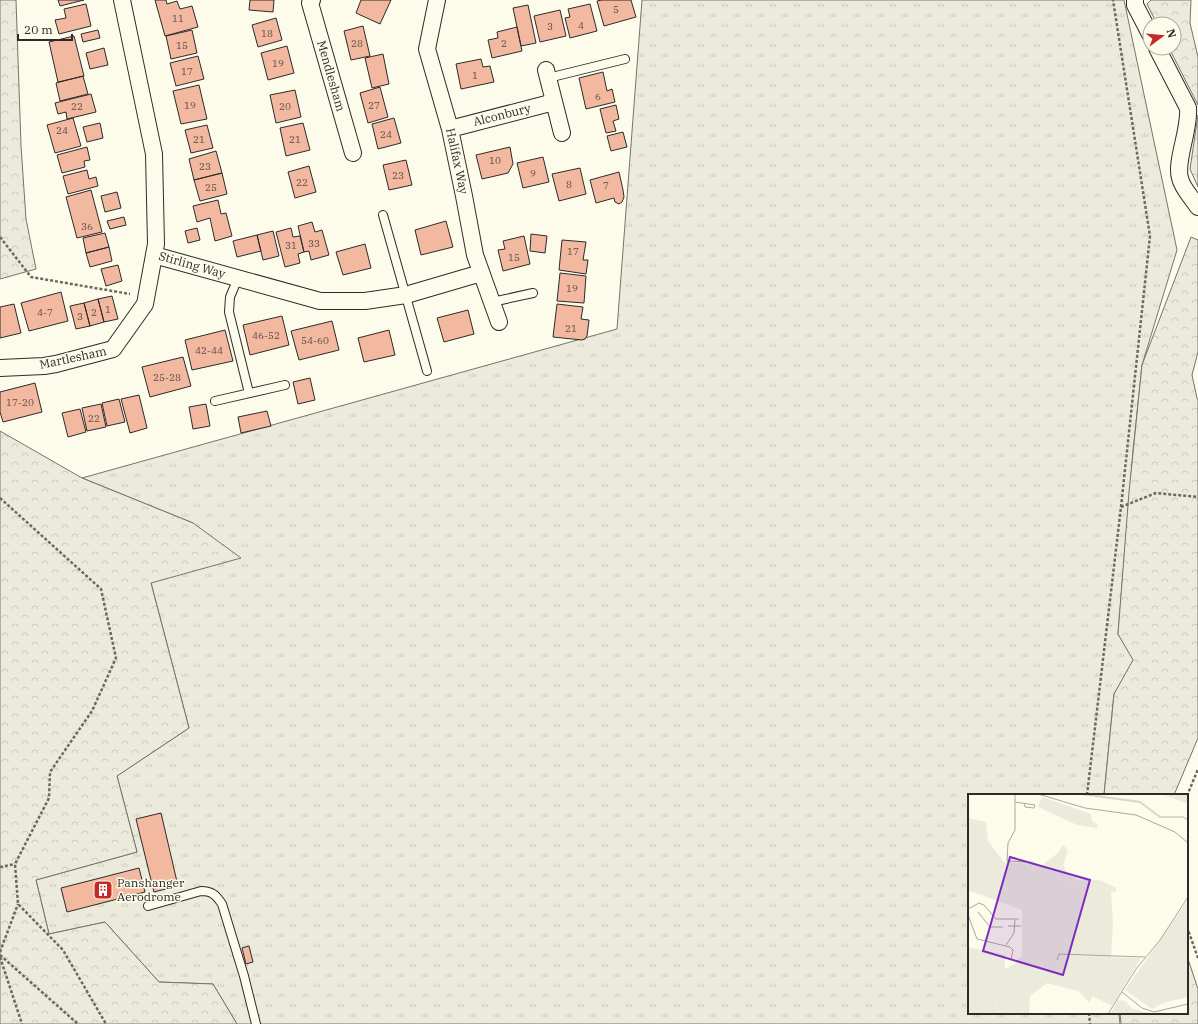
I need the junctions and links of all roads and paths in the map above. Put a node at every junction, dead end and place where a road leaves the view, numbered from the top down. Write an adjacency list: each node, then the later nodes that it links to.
1 (122, 0): 17 (street, Stirling Way)
2 (312, 0): 13 (street, Mendlesham)
3 (437, 0): 11 (street, Halifax Way)
4 (1113, 0): 32 (path)
5 (1135, 0): 6 (street)
6 (1142, 19)
7 (1161, 56): 14 (street)
8 (625, 59): 9 (lane)
9 (547, 74): 10 (street)
10 (554, 102): 11 (street, Alconbury); 12 (street)
11 (450, 129): 18 (street, Halifax Way)
12 (562, 133)
13 (353, 153)
14 (1198, 207)
15 (383, 215): 21 (lane)
16 (0, 237): 22 (path)
17 (154, 255): 19 (street, Stirling Way); 22 (street, Martlesham)
18 (482, 273): 21 (street, Stirling Way); 23 (street, Halifax Way)
19 (238, 278): 21 (street, Stirling Way); 28 (lane)
20 (533, 293): 23 (lane)
21 (406, 295): 26 (lane)
22 (147, 296): 25 (street, Martlesham)
23 (492, 302): 24 (street, Halifax Way)
24 (499, 322)
25 (0, 368)
26 (427, 370)
27 (285, 385): 28 (lane)
28 (249, 393): 29 (lane)
29 (214, 401)
30 (1198, 497): 32 (path)
31 (0, 498): 36 (path)
32 (1121, 507): 34 (path)
33 (1198, 769): 35 (path)
34 (1087, 794)
35 (1188, 794)
36 (15, 864): 37 (path); 38 (path)
37 (0, 867)
38 (18, 904): 41 (path); 46 (path)
39 (148, 906): 47 (lane)
40 (1188, 930): 42 (path)
41 (0, 955): 44 (path); 45 (path)
42 (1198, 958)
43 (1089, 1014): 48 (path)
44 (22, 1024)
45 (78, 1024)
46 (106, 1024)
47 (256, 1024)
48 (1090, 1024)

